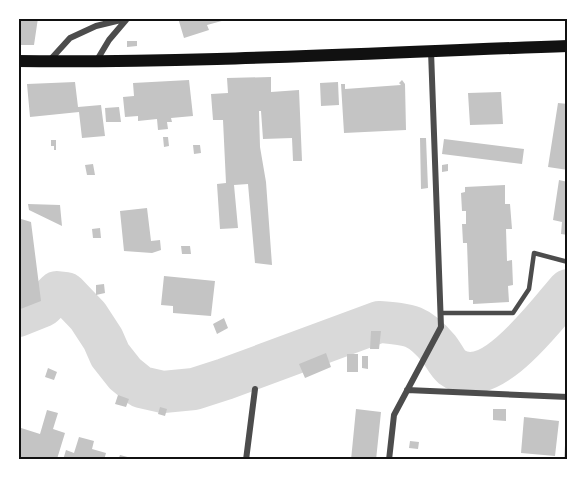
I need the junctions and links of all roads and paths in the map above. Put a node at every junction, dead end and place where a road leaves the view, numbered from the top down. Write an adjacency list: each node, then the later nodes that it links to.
1 (128, 19): 5 (street); 6 (street)
2 (568, 46): 3 (main road)
3 (431, 51): 5 (main road); 8 (street)
4 (18, 61): 6 (main road)
5 (96, 61): 6 (main road)
6 (49, 62)
7 (568, 262): 8 (lane)
8 (441, 310): 10 (street)
9 (255, 389): 12 (street)
10 (407, 390): 11 (street); 13 (street)
11 (568, 397)
12 (246, 460)
13 (389, 460)

